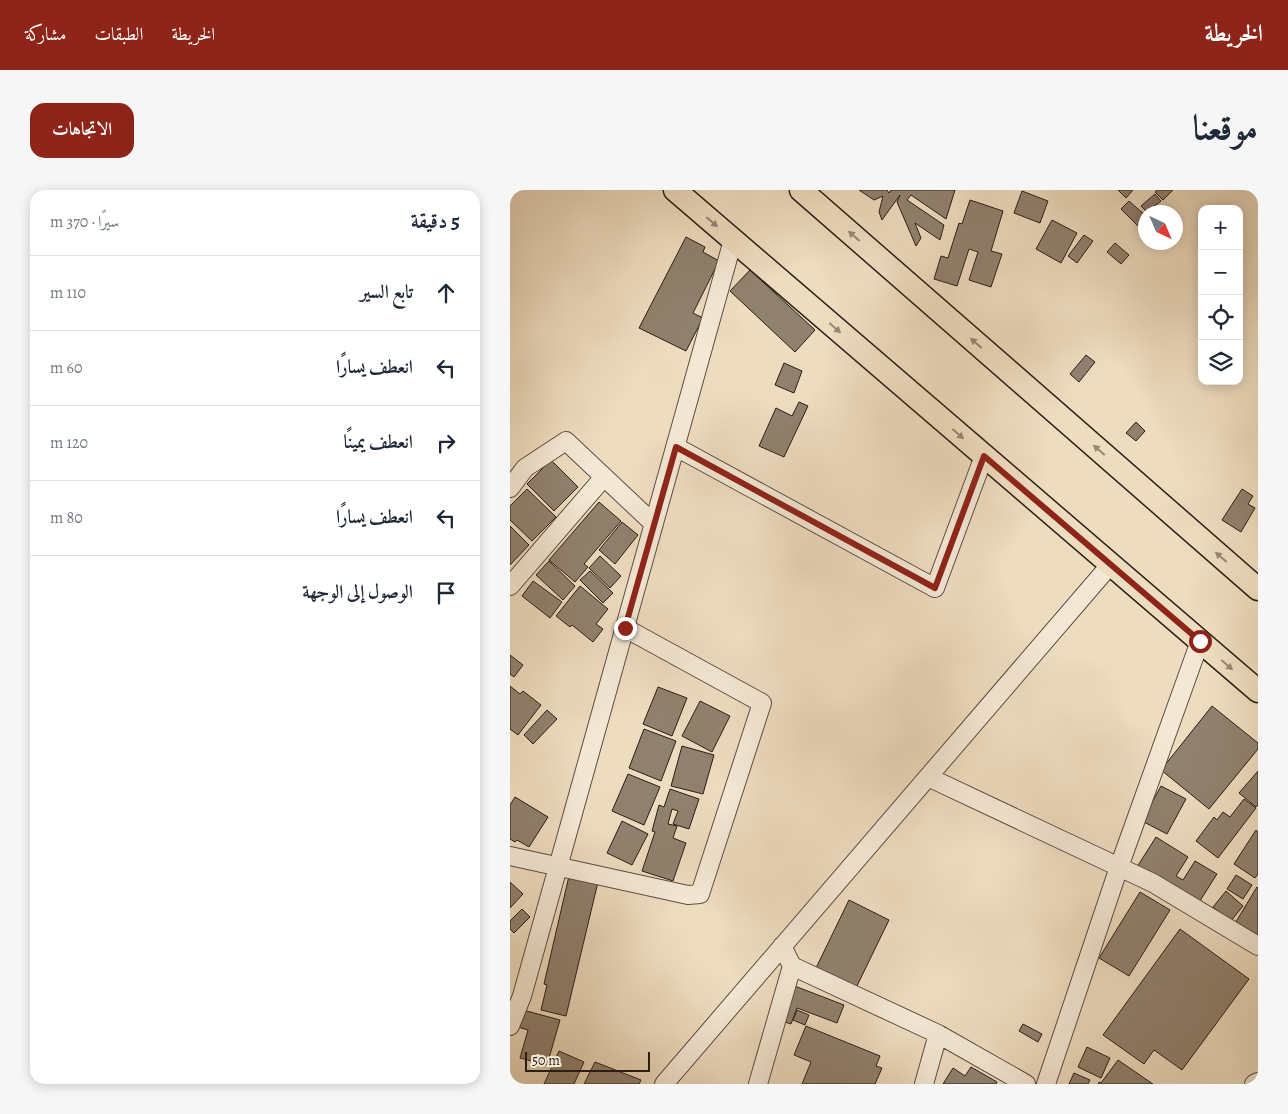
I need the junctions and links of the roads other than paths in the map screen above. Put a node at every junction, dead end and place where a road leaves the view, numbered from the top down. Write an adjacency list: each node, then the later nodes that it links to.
1 (675, 190): 3 (main road, one-way to 3)
2 (801, 190): 11 (main road, one-way to 2)
3 (733, 240): 4 (street); 5 (main road, one-way to 5)
4 (676, 447): 5 (street); 8 (street)
5 (984, 456): 9 (main road)
6 (604, 477): 7 (street); 8 (street); 10 (street)
7 (510, 488)
8 (654, 524): 12 (street)
9 (1111, 564): 13 (main road); 15 (street)
10 (510, 586)
11 (1258, 589)
12 (625, 628): 17 (street); 17 (street)
13 (1200, 641): 14 (main road, one-way to 14); 18 (street)
14 (1258, 691)
15 (928, 777): 18 (street); 19 (street)
16 (510, 856): 17 (street)
17 (558, 867): 22 (street)
18 (1119, 867): 20 (street); 29 (street)
19 (782, 946): 21 (street); 25 (street)
20 (1258, 946)
21 (792, 966): 23 (street); 26 (street)
22 (510, 1026)
23 (938, 1034): 27 (street); 28 (street)
24 (1258, 1082): 30 (street)
25 (664, 1084)
26 (758, 1084)
27 (924, 1084)
28 (1026, 1084)
29 (1046, 1084)
30 (1254, 1084)

